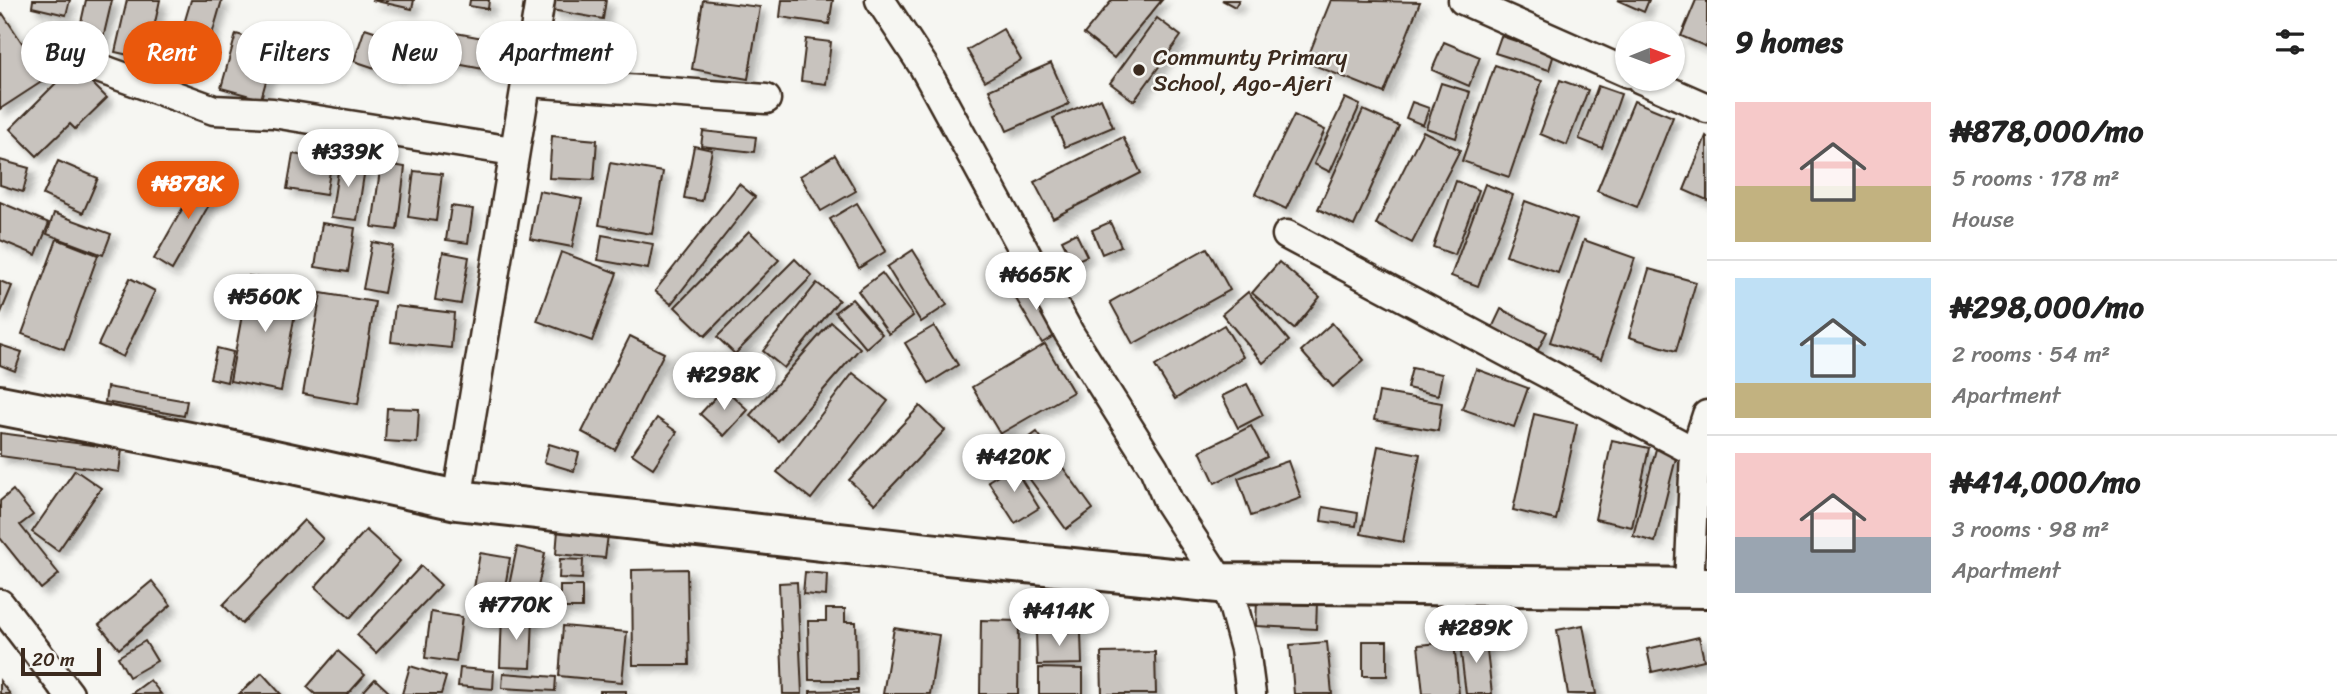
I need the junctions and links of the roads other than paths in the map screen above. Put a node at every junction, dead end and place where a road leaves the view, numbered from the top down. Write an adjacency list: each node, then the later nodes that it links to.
1 (540, 0): 4 (street)
2 (880, 0): 18 (street)
3 (1463, 0): 5 (street)
4 (537, 21)
5 (1615, 67)
6 (109, 72): 12 (street)
7 (528, 84): 12 (street)
8 (556, 84): 10 (street)
9 (1668, 91): 11 (street)
10 (766, 99)
11 (1707, 108)
12 (513, 151): 17 (street)
13 (1287, 235): 16 (street)
14 (0, 405): 17 (main road)
15 (1707, 415): 16 (street)
16 (1695, 452): 19 (street)
17 (457, 500): 18 (main road)
18 (1219, 583): 19 (main road); 22 (street)
19 (1698, 588)
20 (0, 604): 21 (street)
21 (69, 694)
22 (1251, 694)

